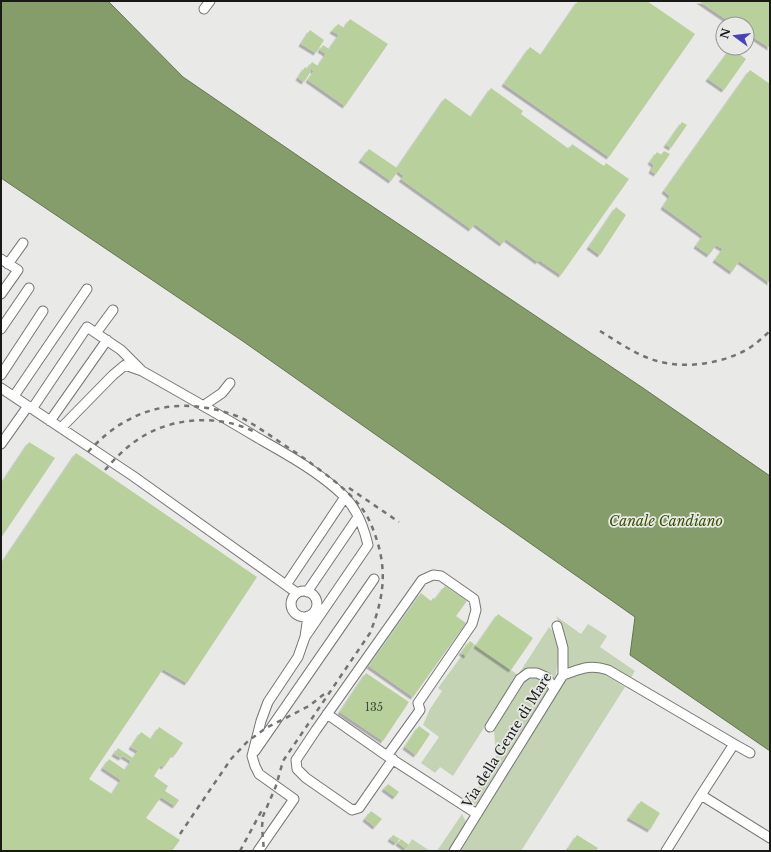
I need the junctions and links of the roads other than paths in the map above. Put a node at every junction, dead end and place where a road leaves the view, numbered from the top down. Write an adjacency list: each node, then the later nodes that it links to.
1 (210, 1): 2 (street)
2 (204, 9)
3 (23, 243): 4 (street)
4 (5, 262): 7 (street)
5 (29, 288): 10 (street)
6 (87, 289): 17 (street)
7 (1, 294)
8 (113, 310): 11 (street)
9 (44, 311): 14 (street)
10 (1, 329)
11 (96, 333): 12 (street); 19 (street)
12 (107, 340): 13 (street); 20 (street)
13 (142, 371): 18 (street); 21 (street)
14 (1, 375)
15 (230, 384): 18 (street)
16 (1, 388): 17 (street)
17 (14, 396): 19 (street)
18 (203, 406): 23 (street)
19 (30, 407): 20 (street); 22 (street)
20 (50, 421): 21 (street)
21 (61, 428): 26 (street)
22 (1, 444)
23 (345, 497): 24 (street); 26 (street)
24 (358, 517): 27 (street); 31 (street)
25 (374, 579): 38 (street)
26 (286, 585): 28 (street)
27 (307, 592): 28 (street); 29 (street)
28 (297, 593): 29 (street)
29 (308, 616): 31 (street)
30 (557, 626): 32 (street)
31 (305, 637): 38 (street)
32 (563, 674): 33 (street, Via della Gente di Mare); 36 (street, Via della Gente di Mare)
33 (554, 688): 35 (street); 41 (street, Via della Gente di Mare)
34 (327, 714): 39 (street); 39 (street); 39 (street)
35 (490, 727)
36 (734, 744): 37 (street, Via della Gente di Mare); 40 (street)
37 (750, 753)
38 (252, 756): 43 (street)
39 (390, 757): 41 (street)
40 (701, 795): 42 (street); 45 (street)
41 (477, 814): 44 (street, Via della Gente di Mare)
42 (770, 838)
43 (258, 851)
44 (454, 851)
45 (666, 851)

